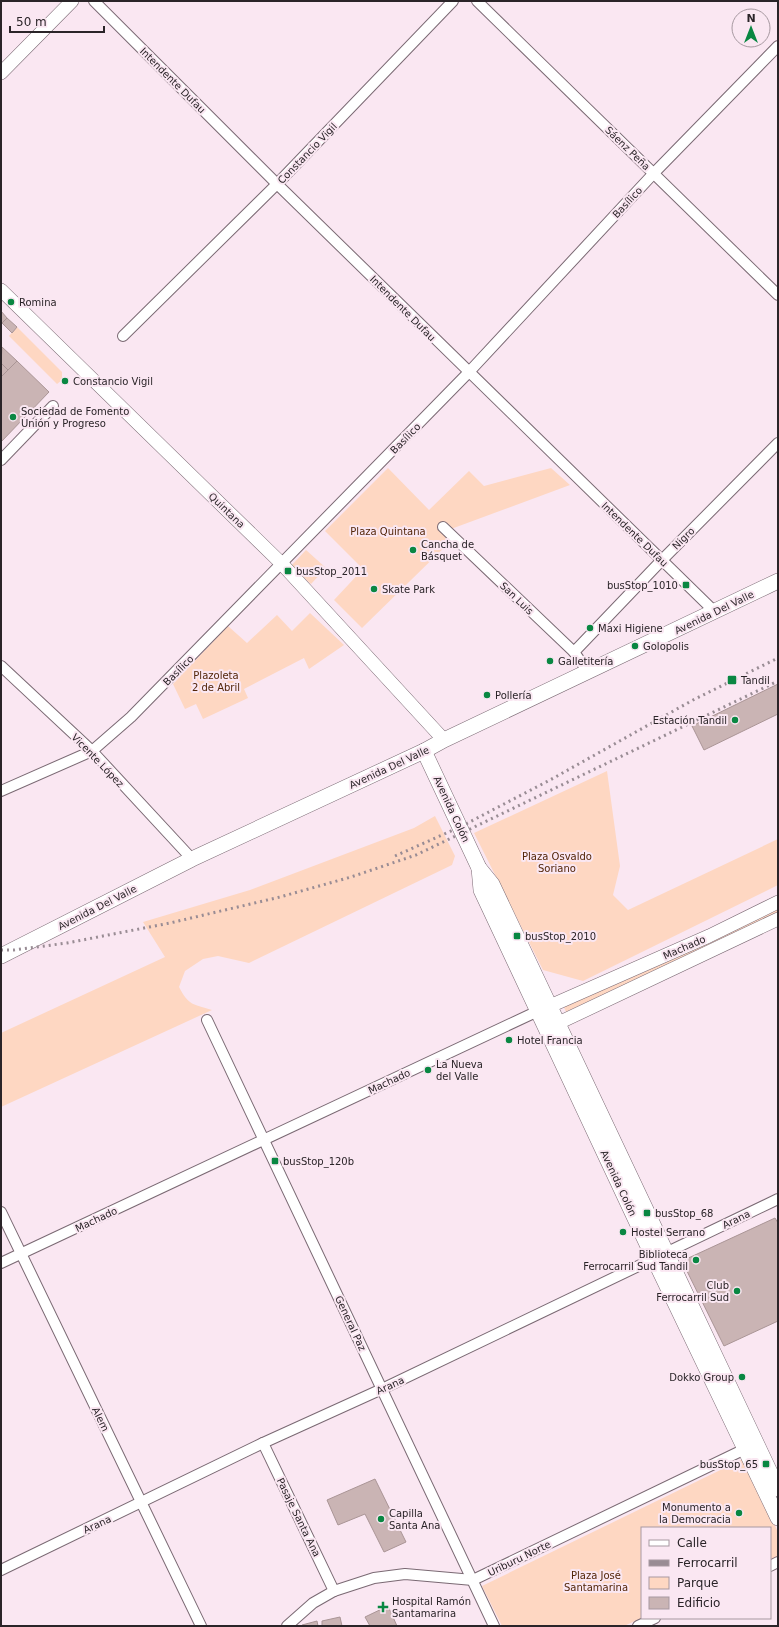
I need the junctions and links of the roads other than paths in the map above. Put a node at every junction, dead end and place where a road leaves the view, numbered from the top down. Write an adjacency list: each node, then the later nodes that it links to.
1 (72, 1): 6 (street)
2 (94, 1): 8 (street, Intendente Dufau)
3 (453, 1): 8 (street, Constancio Vigil)
4 (477, 1): 7 (street, Sáenz Peña)
5 (778, 46): 7 (street, Basílico)
6 (1, 73)
7 (654, 173): 10 (street, Sáenz Peña); 12 (street, Basílico)
8 (277, 184): 11 (street, Constancio Vigil); 12 (street, Intendente Dufau)
9 (1, 290): 18 (street, Quintana)
10 (778, 295)
11 (123, 336)
12 (469, 372): 17 (street, Intendente Dufau); 18 (street, Basílico)
13 (53, 406): 15 (street)
14 (778, 443): 17 (street, Nigro)
15 (1, 460)
16 (443, 527): 21 (street, San Luis)
17 (661, 561): 20 (street, Intendente Dufau); 21 (street, Nigro)
18 (282, 564): 24 (street, Quintana); 25 (street, Basílico)
19 (778, 581): 20 (main road, Avenida Del Valle)
20 (715, 612): 23 (main road, Avenida Del Valle)
21 (574, 652): 23 (street, San Luis)
22 (1, 666): 25 (street, Vicente López)
23 (588, 672): 24 (main road, Avenida Del Valle)
24 (444, 740): 26 (main road, Avenida Del Valle)
25 (92, 751): 27 (street, Basílico); 28 (street, Vicente López)
26 (424, 751): 28 (main road, Avenida Del Valle); 32 (main road, Avenida Colón)
27 (1, 791)
28 (192, 859): 31 (main road, Avenida Del Valle)
29 (778, 902): 32 (street, Machado)
30 (778, 919): 34 (street, Machado)
31 (1, 956)
32 (544, 1008): 34 (main road, Avenida Colón); 35 (street, Machado)
33 (207, 1020): 35 (street, General Paz)
34 (552, 1026): 39 (main road, Avenida Colón)
35 (264, 1140): 38 (street, Machado); 41 (street, General Paz)
36 (778, 1198): 39 (street, Arana)
37 (1, 1212): 38 (street, Alem)
38 (21, 1254): 40 (street, Machado); 45 (street, Alem)
39 (660, 1256): 41 (street, Arana); 43 (main road, Avenida Colón); 44 (main road, Avenida Colón)
40 (1, 1263)
41 (382, 1389): 42 (street, Arana); 48 (street, General Paz)
42 (263, 1443): 45 (street, Arana); 49 (street, Pasaje Santa Ana)
43 (745, 1449): 46 (main road, Avenida Colón); 48 (street, Uriburu Norte)
44 (778, 1489)
45 (141, 1503): 47 (street, Arana); 51 (street, Alem)
46 (778, 1518)
47 (1, 1570)
48 (473, 1580): 49 (street); 53 (street, General Paz)
49 (334, 1591): 52 (street)
50 (653, 1619): 54 (street)
51 (201, 1626)
52 (287, 1626)
53 (494, 1626)
54 (638, 1626)

